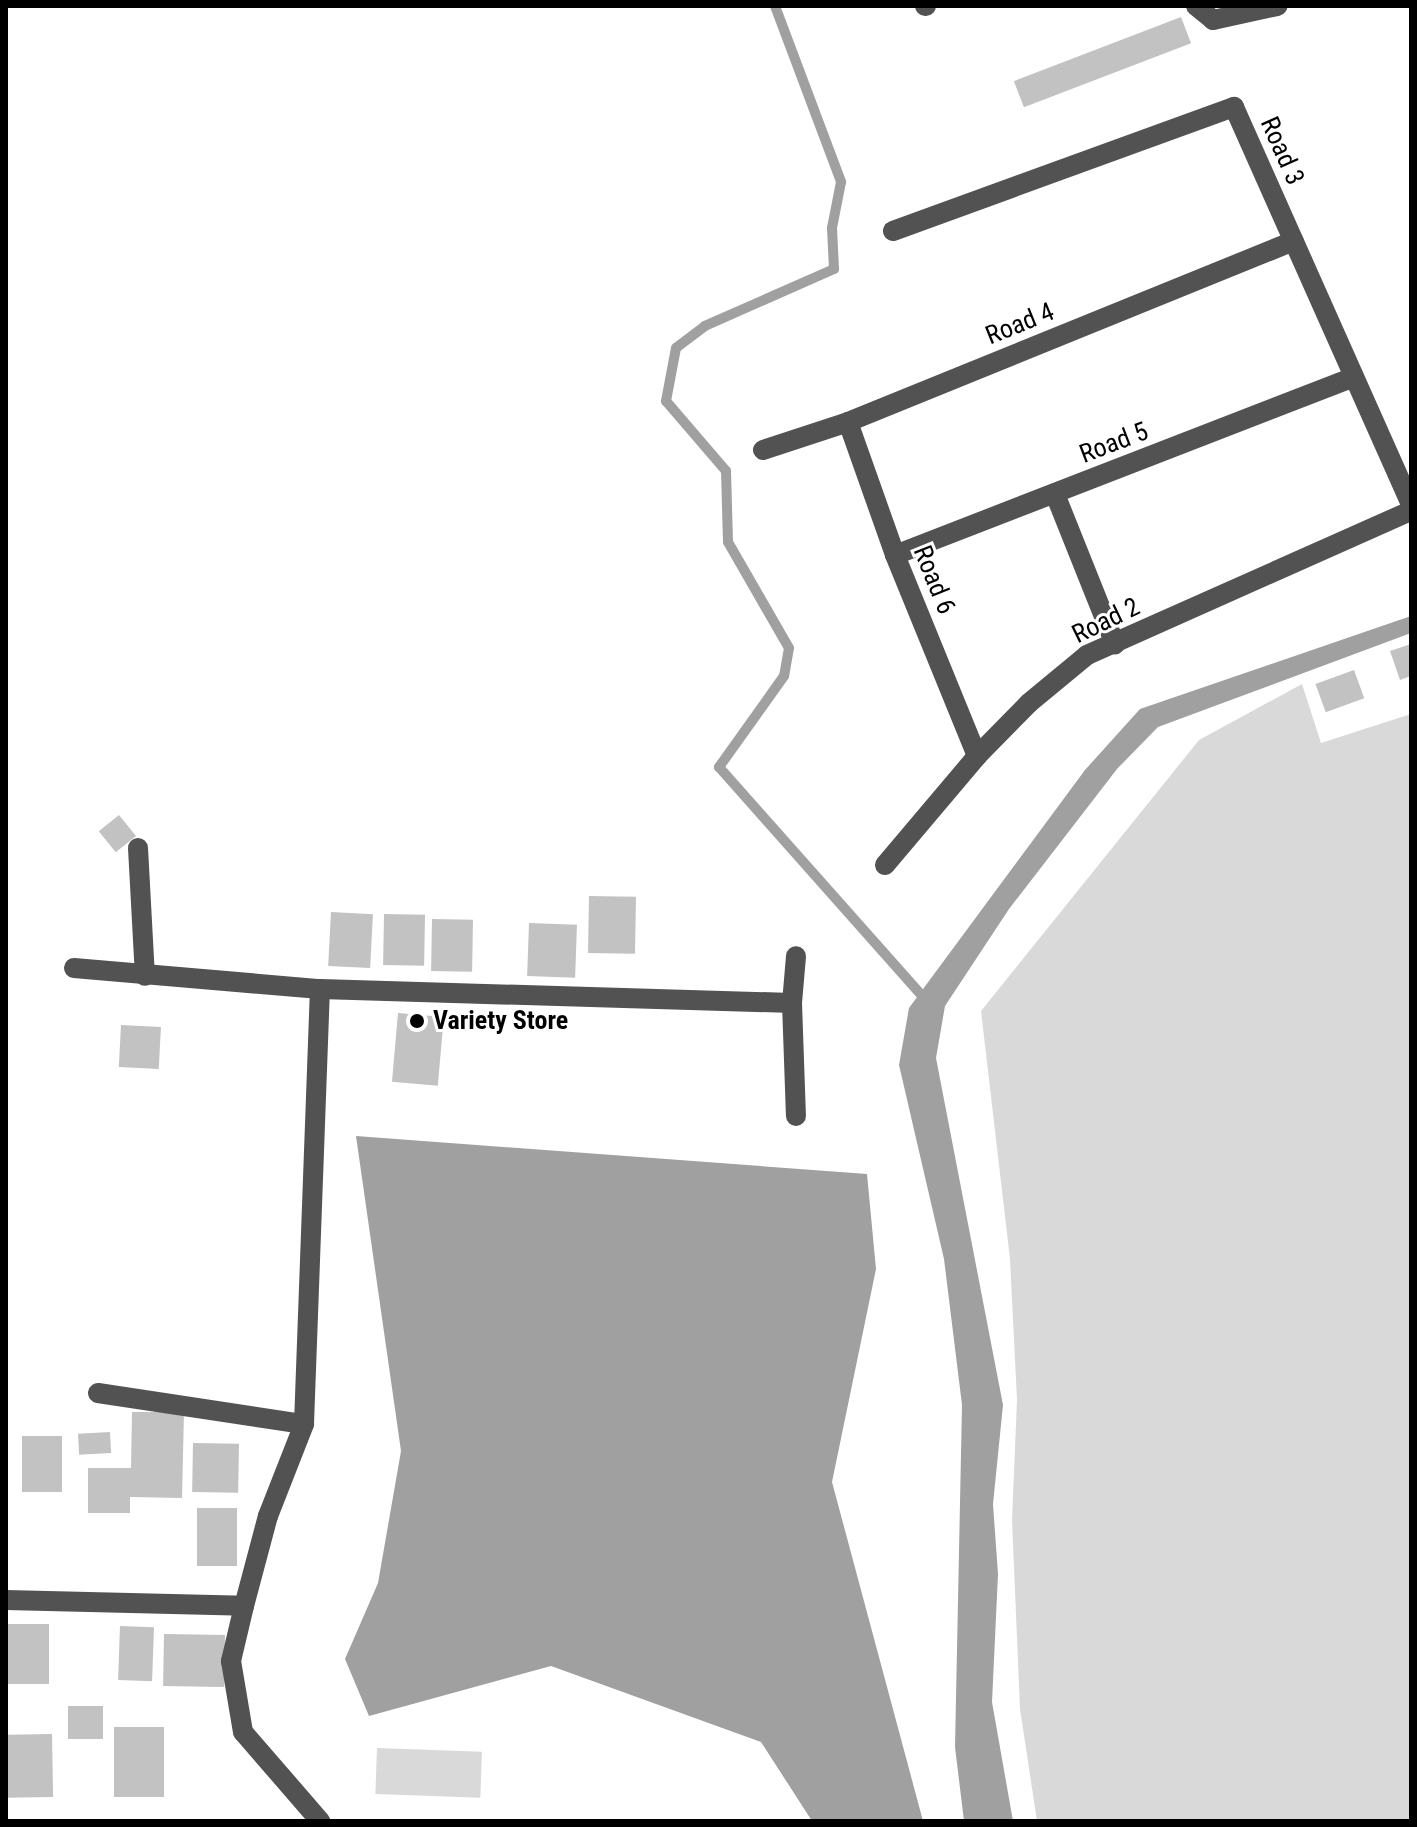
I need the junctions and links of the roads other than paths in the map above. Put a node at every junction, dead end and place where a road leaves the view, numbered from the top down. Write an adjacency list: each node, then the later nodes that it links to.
1 (1196, 6): 2 (street)
2 (1277, 6)
3 (893, 231): 4 (street, Road 3)
4 (1294, 241): 5 (street, Road 3); 6 (street, Road 4)
5 (1352, 378): 8 (street, Road 5); 9 (street, Road 3)
6 (848, 422): 7 (street, Road 4); 10 (street, Road 6)
7 (763, 450)
8 (1055, 494): 10 (street, Road 5); 11 (street)
9 (1411, 508): 11 (street, Road 2)
10 (895, 555): 12 (street, Road 6)
11 (1115, 644): 12 (street, Road 2)
12 (977, 756): 14 (street, Road 2)
13 (138, 848): 17 (street)
14 (885, 865)
15 (796, 956): 19 (street)
16 (74, 968): 17 (street)
17 (145, 976): 18 (street)
18 (320, 989): 19 (street); 22 (street)
19 (792, 1003): 20 (street)
20 (796, 1116)
21 (98, 1393): 22 (street)
22 (304, 1424): 24 (street)
23 (6, 1600): 24 (street)
24 (244, 1606): 25 (street)
25 (320, 1821)

